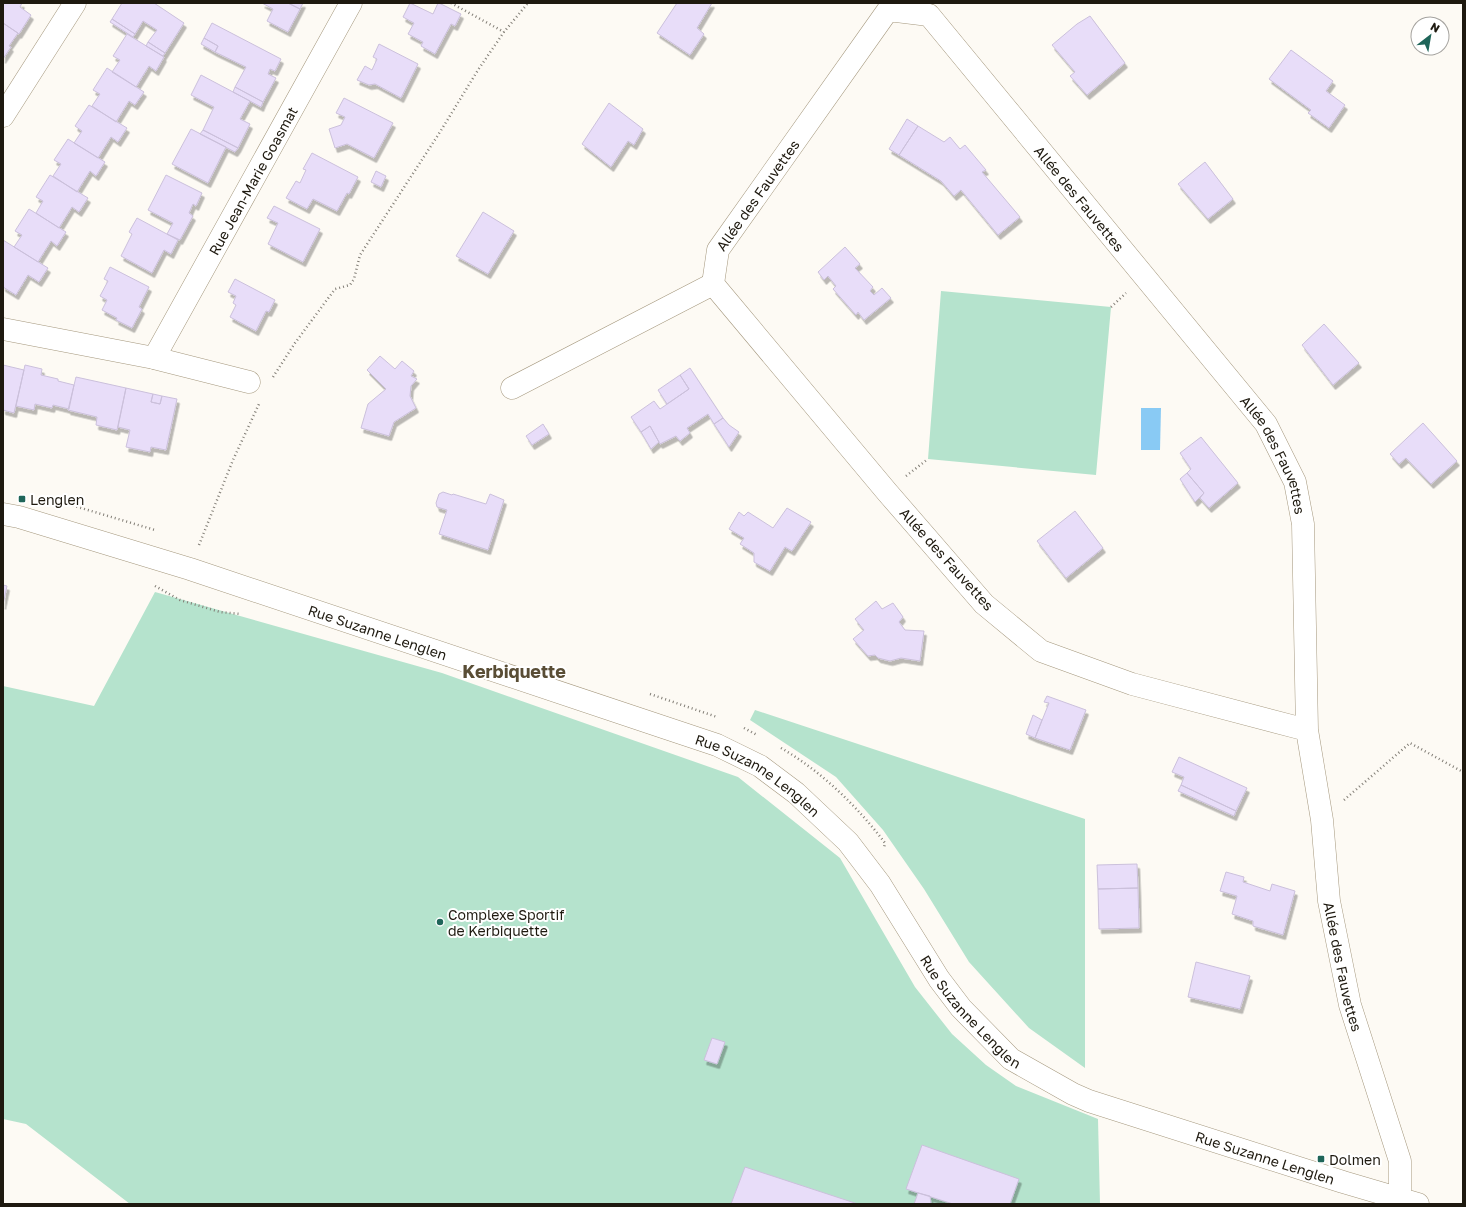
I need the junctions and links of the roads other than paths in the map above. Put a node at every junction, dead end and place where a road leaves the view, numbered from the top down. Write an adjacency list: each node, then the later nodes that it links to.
1 (74, 3): 3 (street)
2 (351, 3): 6 (street, Rue Jean-Marie Goasmat)
3 (3, 116)
4 (713, 284): 7 (street); 10 (street, Allée des Fauvettes); 10 (street, Allée des Fauvettes)
5 (3, 329): 6 (street)
6 (154, 358): 8 (street)
7 (512, 388)
8 (256, 390)
9 (3, 514): 11 (street, Rue Suzanne Lenglen)
10 (1307, 730): 11 (street, Allée des Fauvettes)
11 (1405, 1202)

